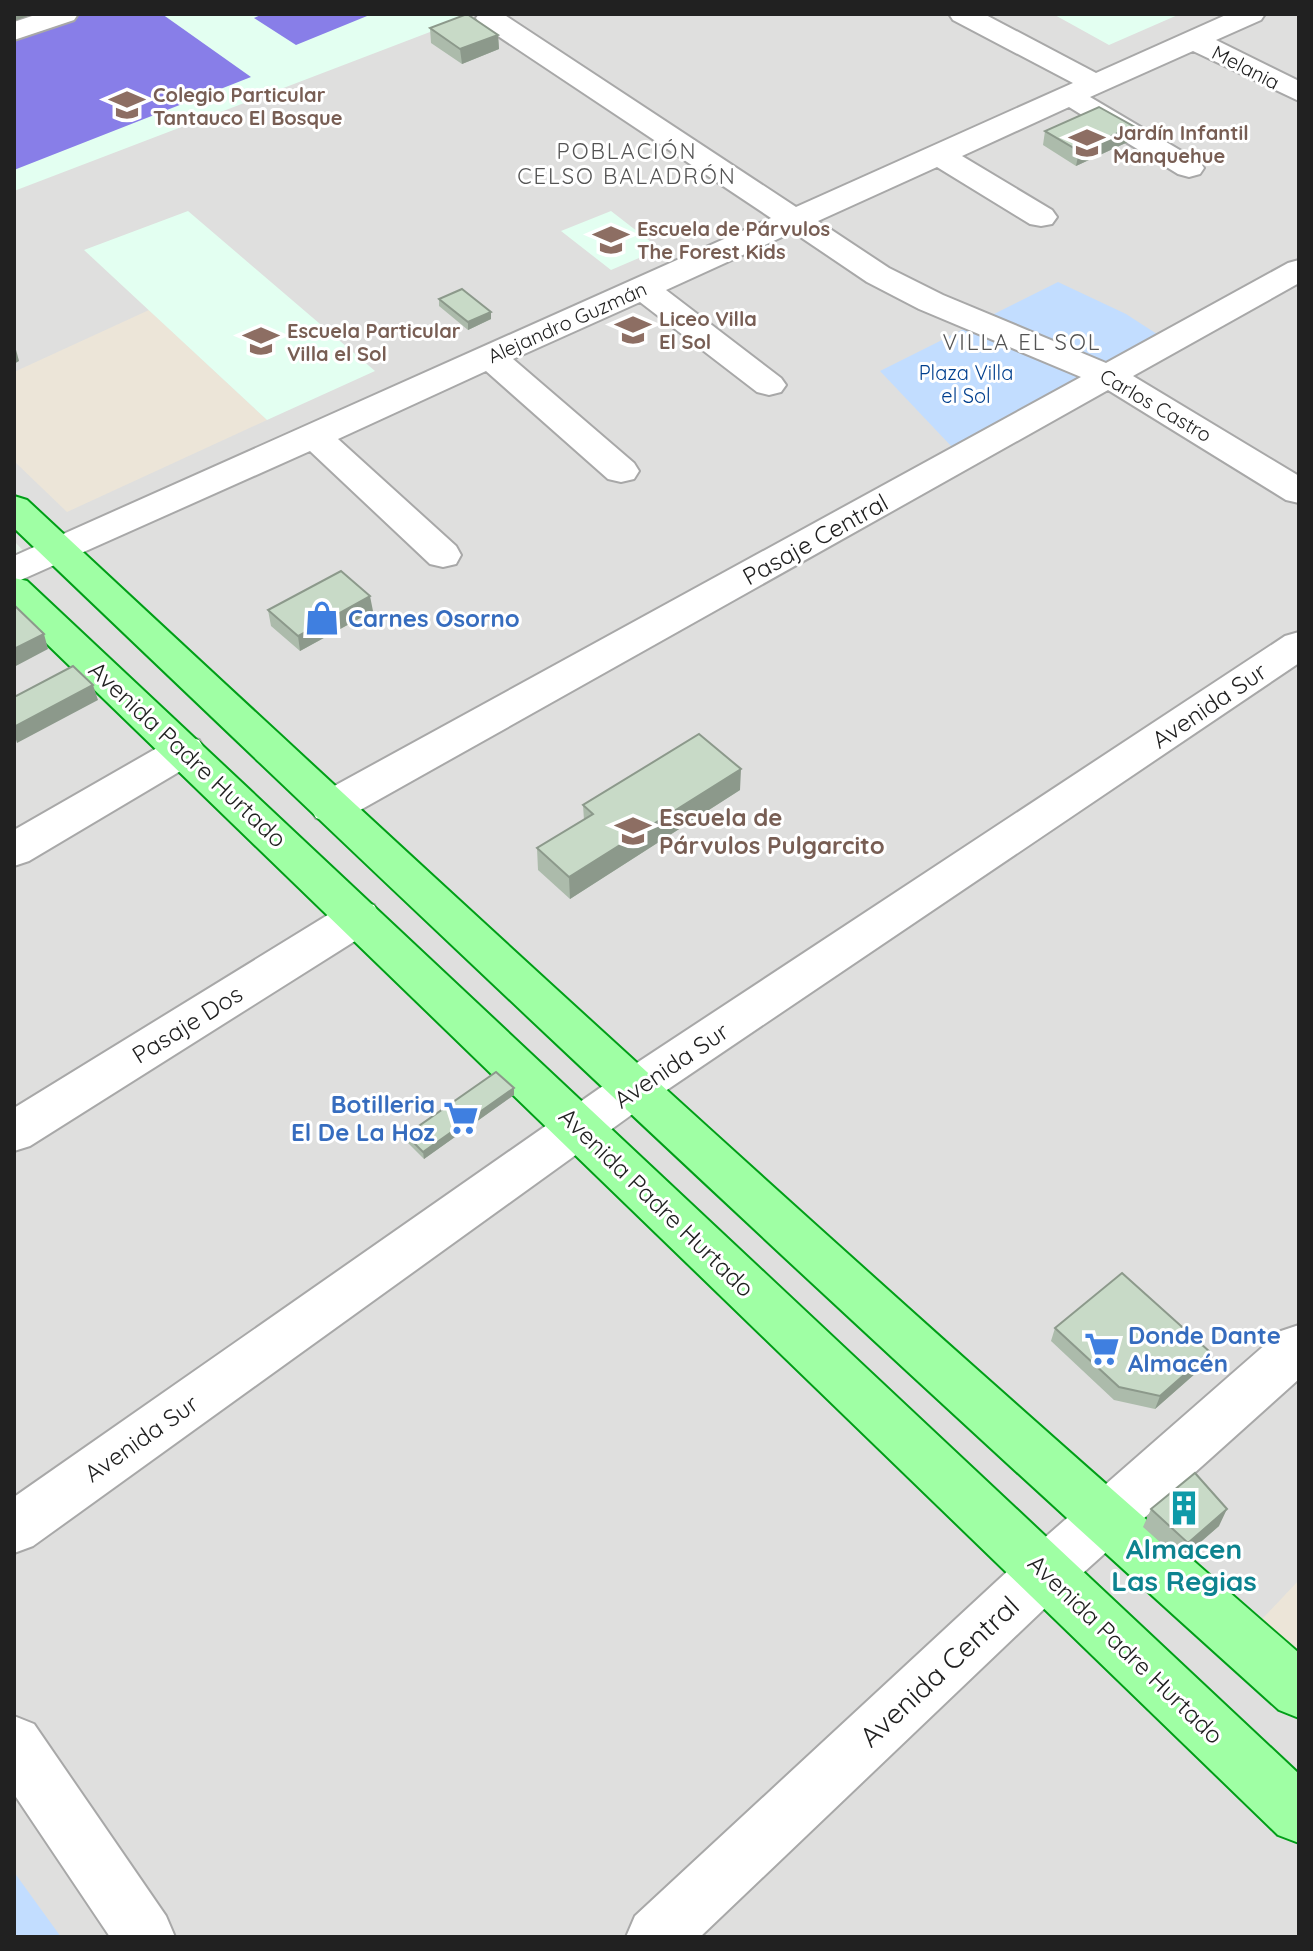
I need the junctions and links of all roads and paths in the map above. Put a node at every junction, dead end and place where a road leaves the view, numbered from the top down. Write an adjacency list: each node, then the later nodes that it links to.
1 (64, 14): 5 (street)
2 (963, 14): 7 (street)
3 (1251, 14): 6 (street, Alejandro Guzmán)
4 (490, 18): 12 (street, Carlos Castro)
5 (14, 32)
6 (1193, 40): 7 (street, Alejandro Guzmán); 8 (street, Melania)
7 (1082, 90): 9 (street, Alejandro Guzmán); 10 (street)
8 (1299, 92)
9 (939, 155): 11 (street); 12 (street, Alejandro Guzmán)
10 (1189, 168)
11 (1041, 217)
12 (795, 219): 14 (street, Alejandro Guzmán); 16 (street, Carlos Castro)
13 (1299, 270): 16 (street, Pasaje Central)
14 (643, 288): 15 (street, Alejandro Guzmán); 17 (street)
15 (490, 357): 18 (street, Alejandro Guzmán); 19 (street)
16 (1109, 376): 20 (street, Carlos Castro); 28 (street, Pasaje Central)
17 (769, 385)
18 (314, 436): 22 (street, Alejandro Guzmán); 23 (street)
19 (621, 471)
20 (1299, 492)
21 (14, 508): 22 (main road)
22 (61, 550): 24 (street, Alejandro Guzmán); 28 (main road)
23 (443, 555)
24 (14, 571)
25 (14, 590): 27 (main road, Avenida Padre Hurtado)
26 (1299, 645): 31 (street, Avenida Sur)
27 (185, 750): 29 (street); 30 (main road, Avenida Padre Hurtado)
28 (331, 807): 31 (main road)
29 (14, 850)
30 (359, 917): 32 (main road, Avenida Padre Hurtado); 33 (street, Pasaje Dos)
31 (636, 1087): 32 (street, Avenida Sur); 35 (main road)
32 (580, 1128): 36 (street, Avenida Sur); 37 (main road, Avenida Padre Hurtado)
33 (14, 1132)
34 (1299, 1347): 35 (street, Avenida Central)
35 (1105, 1519): 37 (street, Avenida Central); 38 (main road)
36 (14, 1528)
37 (1045, 1572): 40 (main road, Avenida Padre Hurtado); 42 (street, Avenida Central)
38 (1299, 1690)
39 (14, 1744): 41 (street)
40 (1299, 1814)
41 (145, 1937)
42 (656, 1937)

